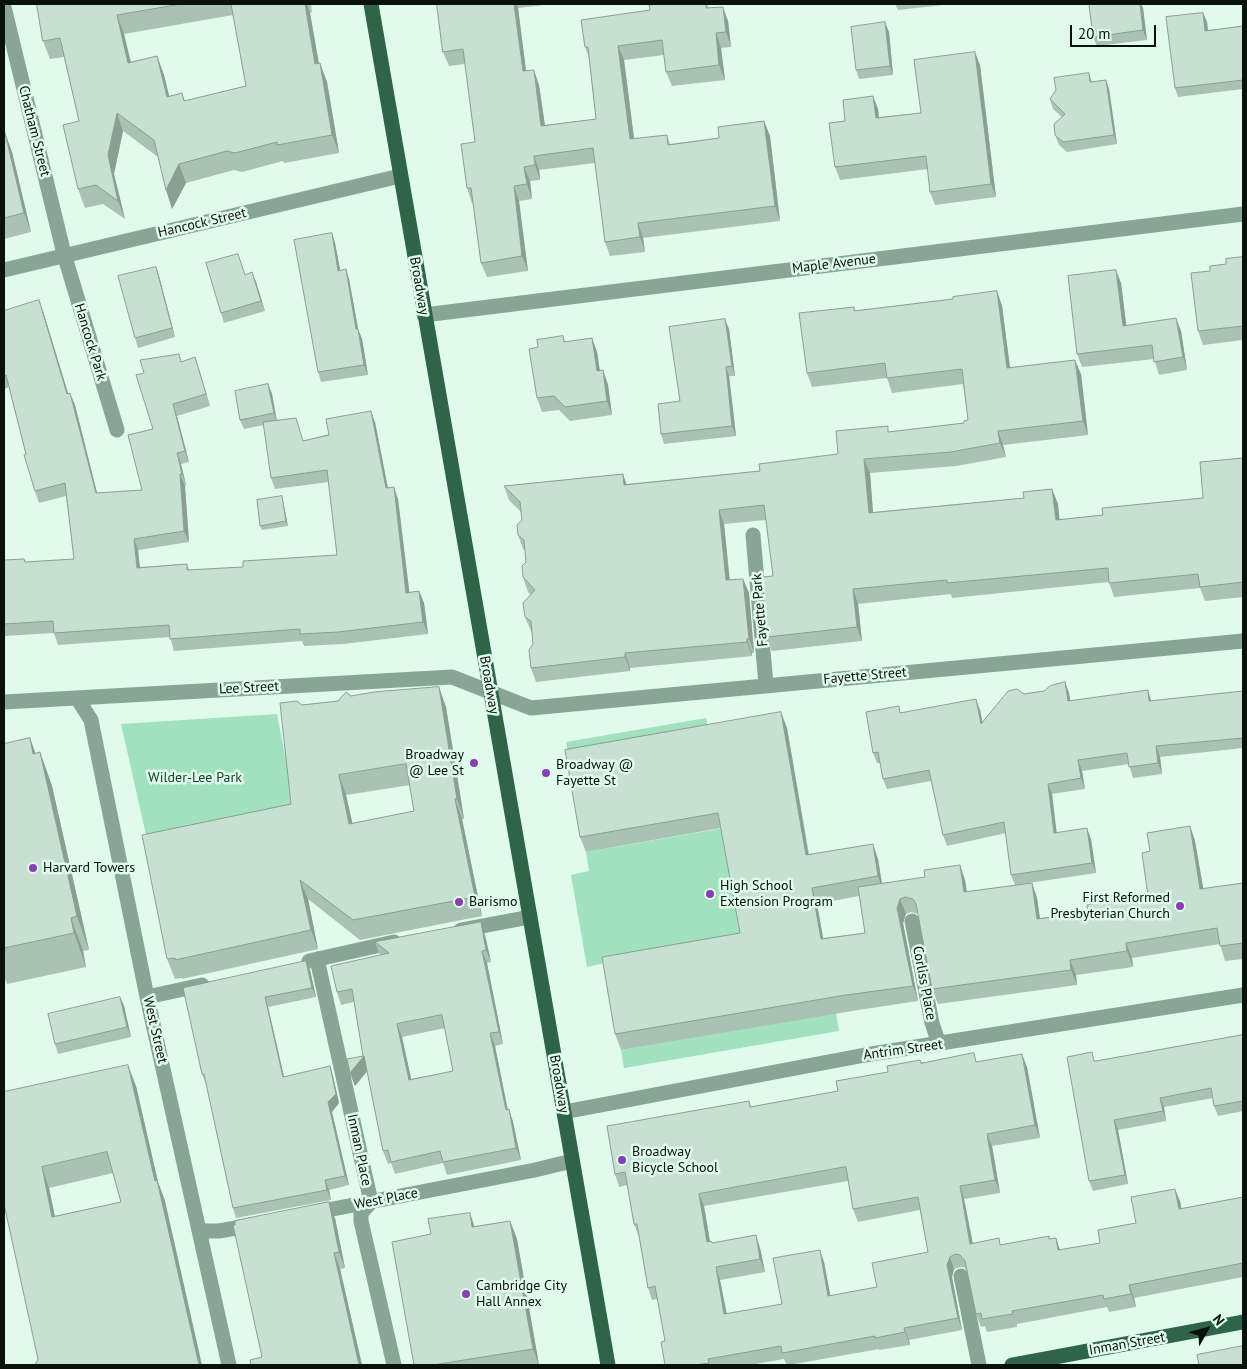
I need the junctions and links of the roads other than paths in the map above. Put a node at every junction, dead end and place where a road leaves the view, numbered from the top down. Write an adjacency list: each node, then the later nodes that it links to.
1 (371, 4): 3 (main road, Broadway)
2 (4, 7): 5 (street, Chatham Street)
3 (400, 176): 5 (street, Hancock Street); 7 (main road, Broadway)
4 (1243, 214): 7 (street, Maple Avenue)
5 (64, 254): 6 (street, Hancock Street); 8 (street, Hancock Park)
6 (4, 270)
7 (424, 315): 12 (main road, Broadway)
8 (117, 430)
9 (753, 535): 11 (street, Fayette Park)
10 (1243, 641): 11 (street, Fayette Street)
11 (766, 685): 12 (street, Fayette Street)
12 (491, 692): 13 (street, Lee Street); 15 (main road, Broadway)
13 (77, 698): 14 (street, Lee Street); 23 (street, West Street)
14 (4, 702)
15 (530, 916): 17 (street); 25 (main road, Broadway)
16 (912, 921): 24 (street, Corliss Place)
17 (443, 933)
18 (404, 940): 19 (street)
19 (318, 959): 20 (street); 27 (street, Inman Place)
20 (299, 963)
21 (216, 982): 23 (street)
22 (1243, 995): 24 (street, Antrim Street)
23 (147, 997): 30 (street, West Street)
24 (939, 1044): 25 (street, Antrim Street)
25 (564, 1112): 26 (main road, Broadway)
26 (572, 1161): 27 (street, West Place); 35 (main road, Broadway)
27 (371, 1202): 28 (street, West Place); 34 (street, Inman Place)
28 (295, 1217)
29 (267, 1222): 30 (street)
30 (200, 1231): 33 (street, West Street)
31 (961, 1276): 36 (street)
32 (1243, 1322): 37 (main road, Inman Street)
33 (229, 1365)
34 (394, 1365)
35 (608, 1365)
36 (979, 1365)
37 (1012, 1365)

